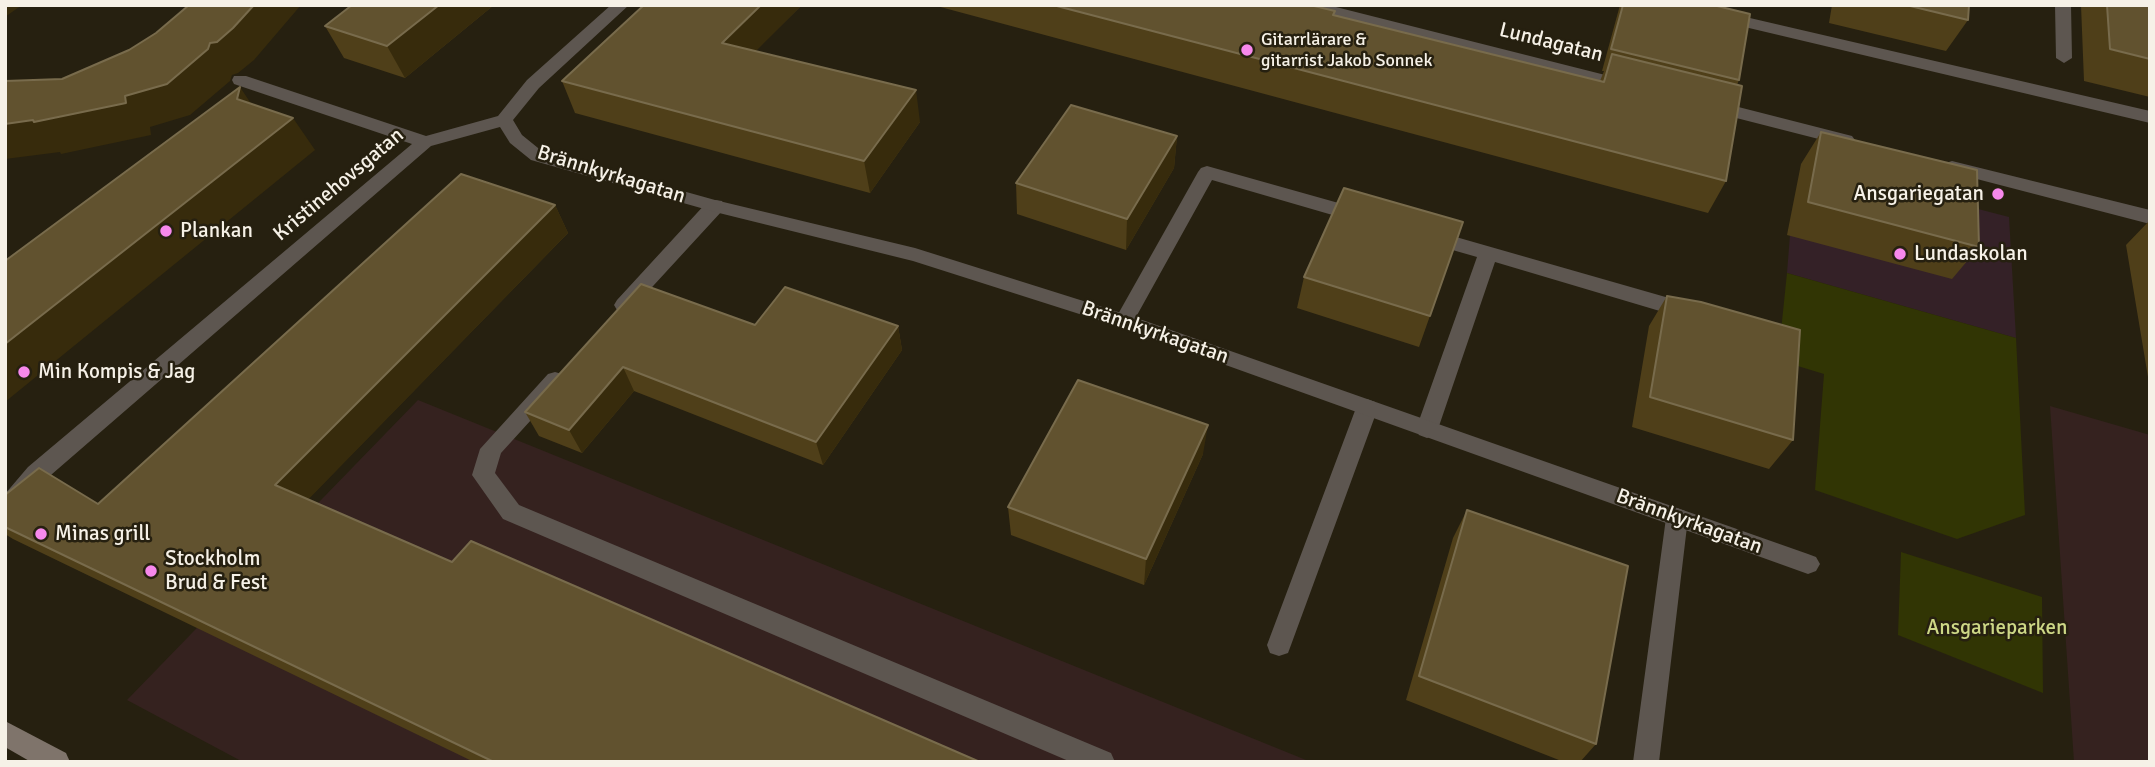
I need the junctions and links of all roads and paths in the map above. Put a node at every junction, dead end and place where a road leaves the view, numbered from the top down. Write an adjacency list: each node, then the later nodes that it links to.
1 (621, 5): 11 (street)
2 (1308, 5): 8 (street, Lundagatan)
3 (1673, 5): 5 (street)
4 (2063, 5): 6 (street)
5 (1729, 11): 10 (street)
6 (2064, 58)
7 (240, 80): 12 (street)
8 (1640, 88)
9 (1693, 102): 13 (street)
10 (2150, 117)
11 (505, 120): 12 (street, Kristinehovsgatan); 15 (street, Brännkyrkagatan)
12 (425, 142): 26 (street, Kristinehovsgatan)
13 (1866, 146)
14 (1933, 162): 16 (street)
15 (715, 206): 20 (street); 22 (street, Brännkyrkagatan)
16 (2150, 217)
17 (1382, 223): 22 (street)
18 (1409, 230): 19 (street)
19 (1488, 254): 21 (street); 25 (street)
20 (612, 317)
21 (1709, 317)
22 (1124, 321): 24 (street, Brännkyrkagatan)
23 (566, 368): 32 (street)
24 (1367, 408): 25 (street, Brännkyrkagatan); 29 (street)
25 (1427, 429): 27 (street, Brännkyrkagatan)
26 (5, 510)
27 (1677, 518): 28 (street, Brännkyrkagatan); 33 (street)
28 (1808, 564)
29 (1279, 645)
30 (5, 733): 31 (main road)
31 (57, 762)
32 (1102, 762)
33 (1646, 762)

